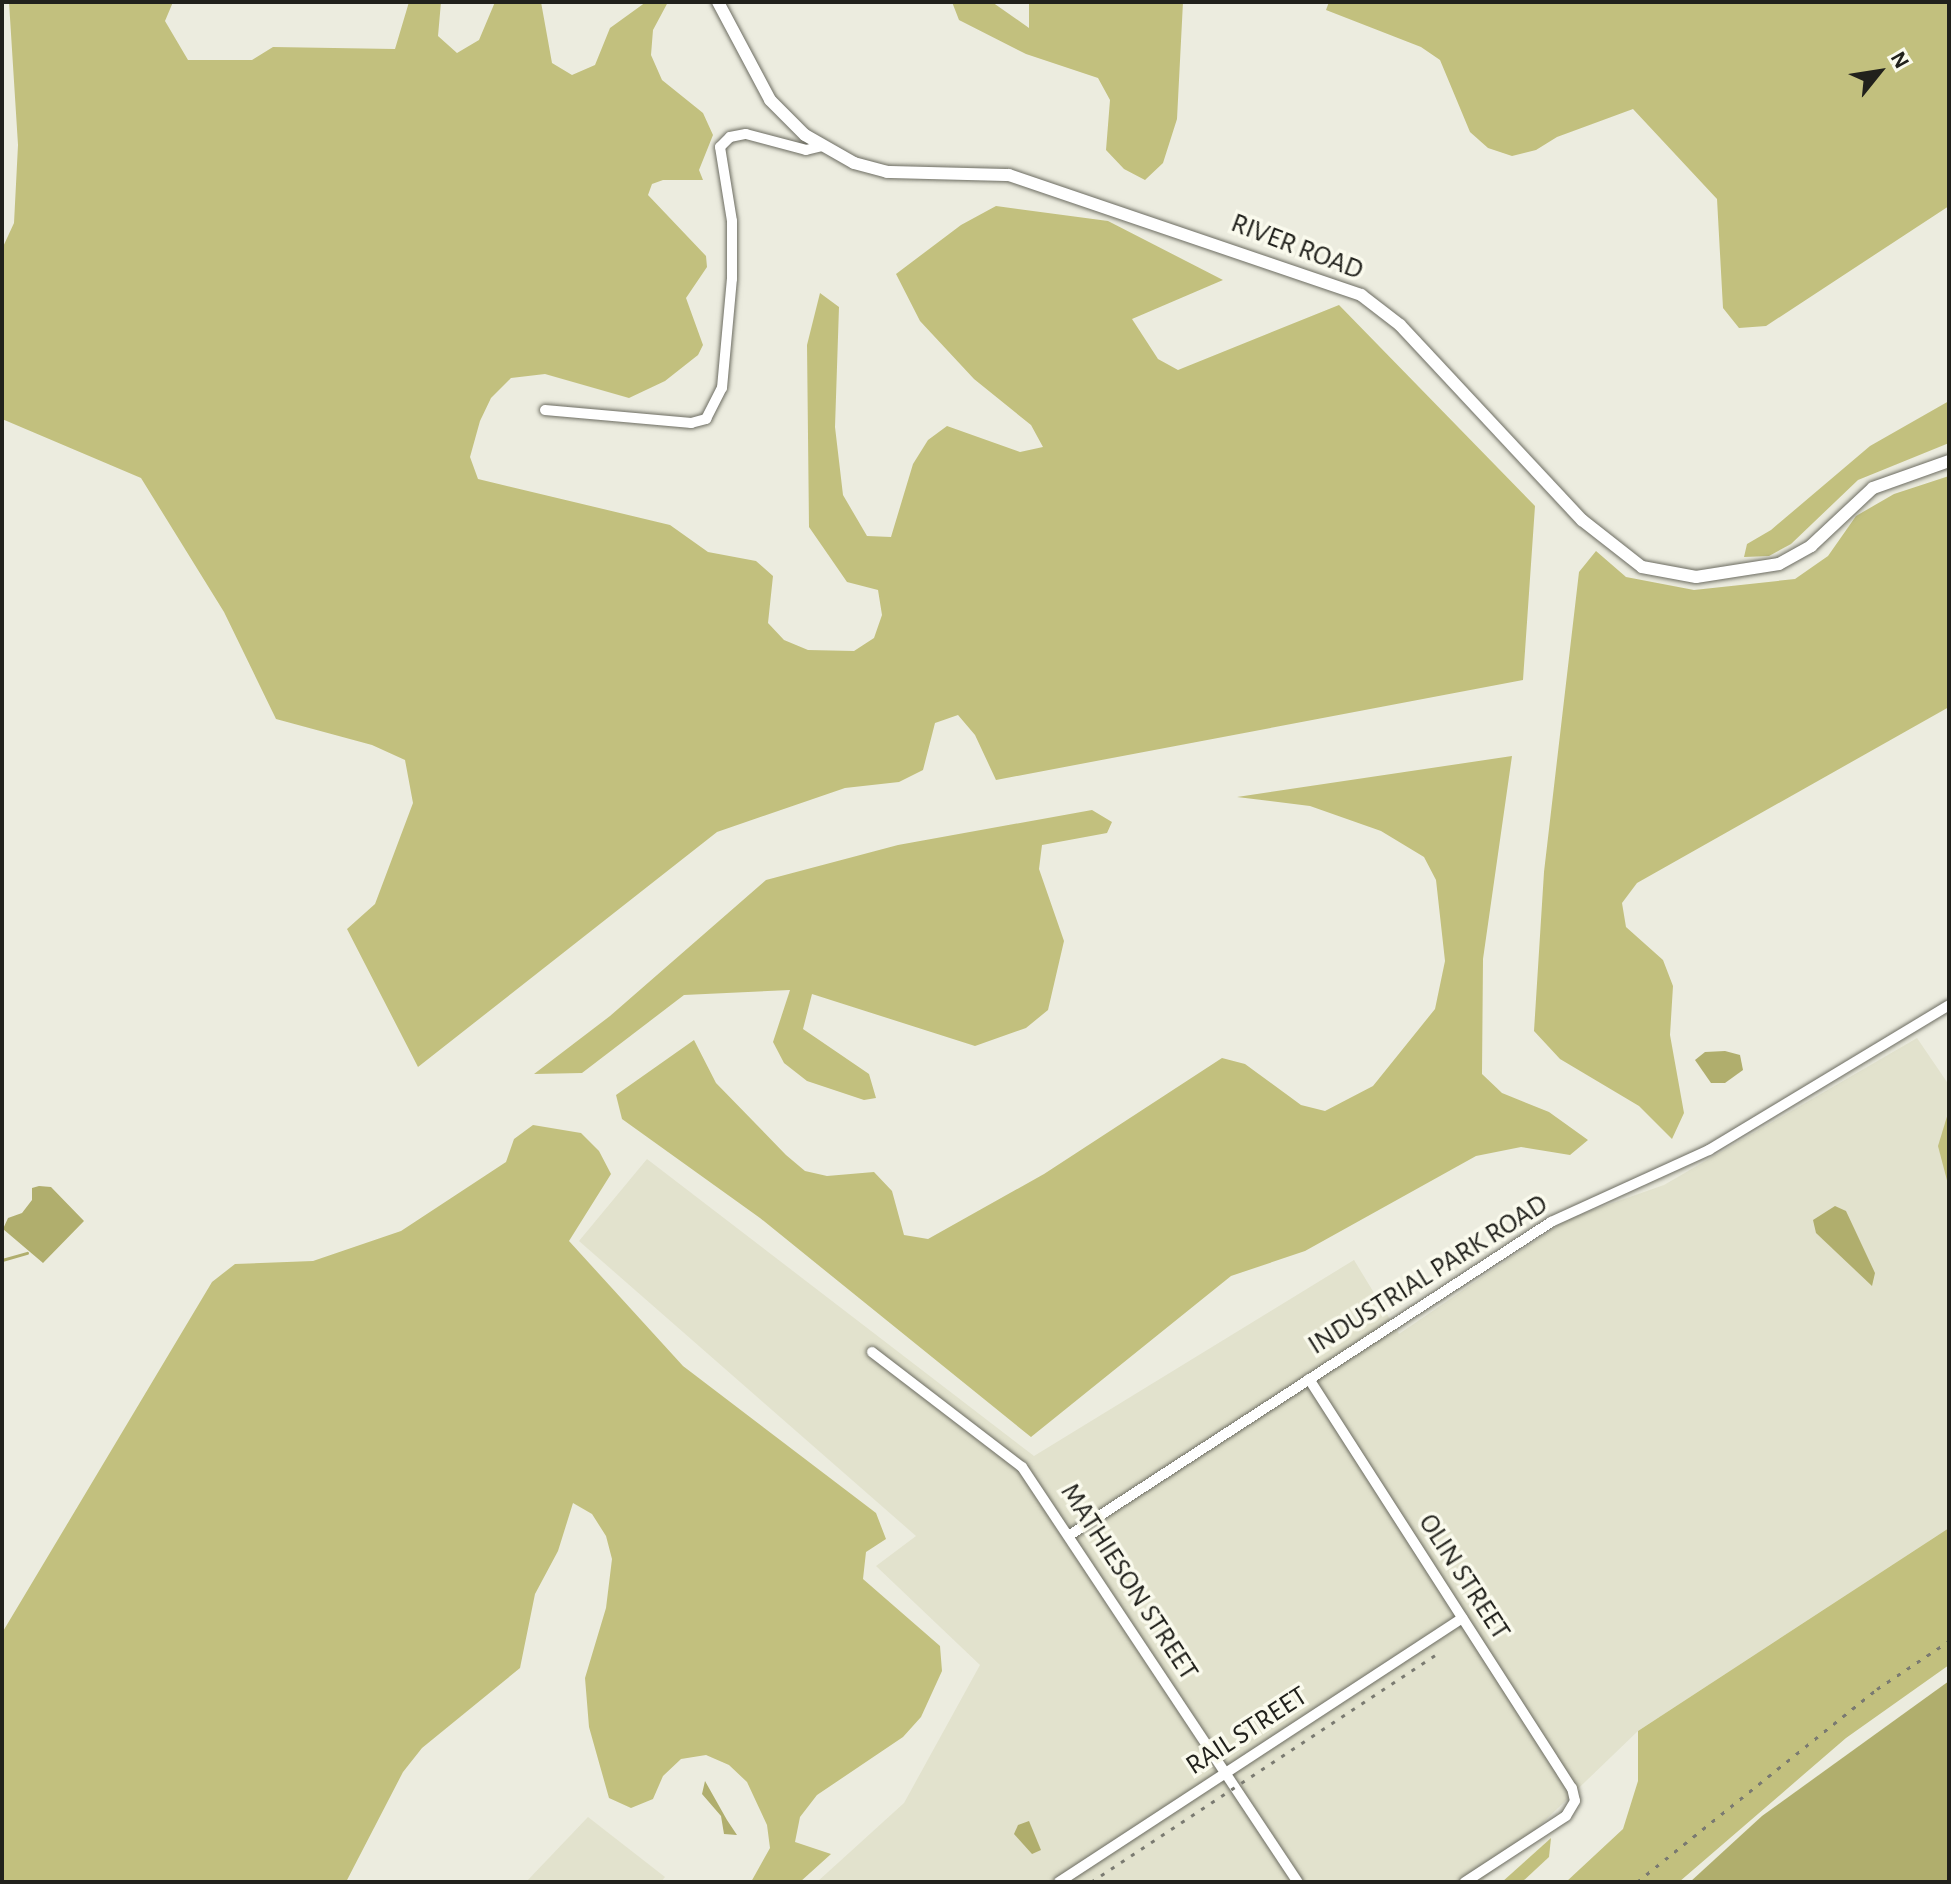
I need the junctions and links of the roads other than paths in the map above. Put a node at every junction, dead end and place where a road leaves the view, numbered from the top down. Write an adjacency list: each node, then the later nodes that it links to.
1 (718, 2): 2 (street, RIVER ROAD)
2 (822, 146): 3 (street); 4 (street, RIVER ROAD)
3 (545, 410)
4 (1949, 461)
5 (1949, 1005): 7 (street, INDUSTRIAL PARK ROAD)
6 (872, 1352): 8 (street, MATHIESON STREET)
7 (1309, 1379): 8 (street, INDUSTRIAL PARK ROAD); 9 (street, OLIN STREET)
8 (1070, 1535): 10 (street, MATHIESON STREET)
9 (1462, 1618): 10 (street, RAIL STREET); 13 (street, OLIN STREET)
10 (1228, 1773): 11 (street, RAIL STREET); 12 (street, MATHIESON STREET)
11 (1059, 1882)
12 (1298, 1882)
13 (1465, 1882)

